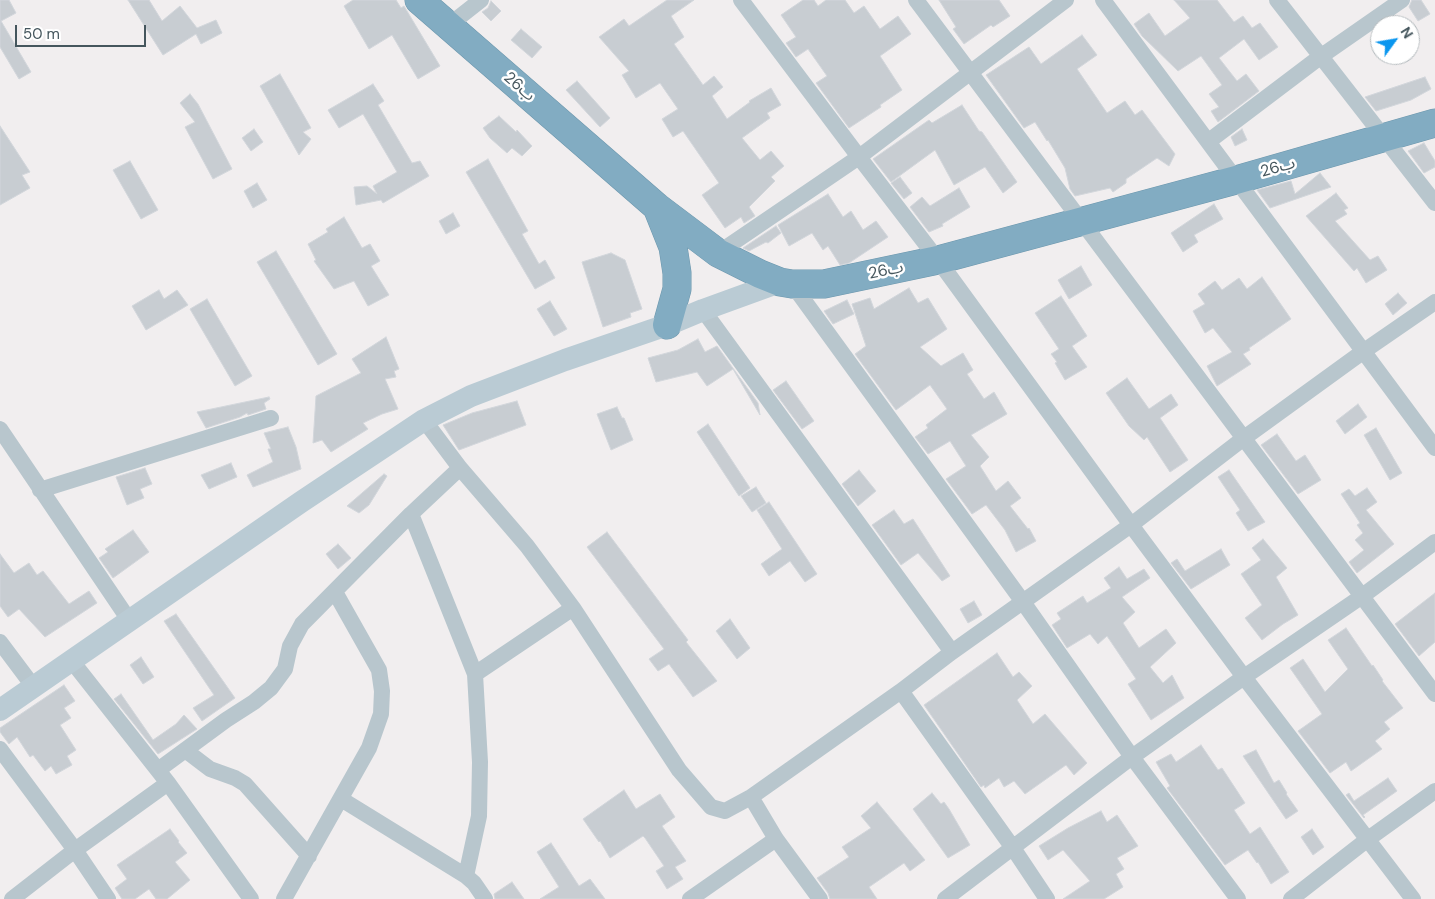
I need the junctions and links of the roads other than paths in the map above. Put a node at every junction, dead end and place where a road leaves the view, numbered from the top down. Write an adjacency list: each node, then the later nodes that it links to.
1 (419, 0): 9 (highway, 26ب)
2 (481, 0): 9 (street)
3 (741, 0): 15 (street)
4 (916, 0): 11 (street)
5 (1066, 0): 11 (street)
6 (1103, 0): 14 (street)
7 (1277, 0): 10 (street)
8 (1402, 0): 10 (street)
9 (448, 26): 18 (highway, 26ب)
10 (1320, 57): 13 (street); 14 (street)
11 (972, 72): 15 (street); 19 (street)
12 (1435, 123): 13 (highway, 26ب)
13 (1385, 137): 16 (highway, 26ب); 17 (street)
14 (1209, 141): 16 (street)
15 (858, 157): 20 (street); 21 (street)
16 (1236, 180): 19 (highway, 26ب); 26 (street)
17 (1435, 203)
18 (657, 207): 20 (highway, 26ب); 25 (highway)
19 (1083, 222): 21 (highway, 26ب); 30 (street)
20 (718, 253): 22 (highway, 26ب)
21 (938, 260): 22 (highway, 26ب); 35 (street)
22 (786, 283): 24 (street); 39 (street)
23 (1435, 302): 26 (street)
24 (703, 310): 25 (street); 43 (street)
25 (667, 325): 28 (street)
26 (1364, 351): 30 (street); 31 (street)
27 (271, 418): 33 (street)
28 (424, 420): 32 (street); 41 (street)
29 (0, 429): 33 (street)
30 (1244, 438): 35 (street); 38 (street)
31 (1435, 448)
32 (460, 468): 34 (street); 40 (street)
33 (40, 490): 41 (street)
34 (411, 514): 37 (street); 45 (street)
35 (1130, 525): 39 (street); 46 (street)
36 (1435, 542): 38 (street)
37 (335, 592): 52 (street); 57 (street)
38 (1361, 597): 46 (street); 49 (street)
39 (1023, 602): 43 (street); 53 (street)
40 (573, 608): 45 (street); 56 (street)
41 (129, 620): 44 (street)
42 (0, 642): 47 (street)
43 (952, 652): 48 (street)
44 (71, 660): 47 (street); 54 (street)
45 (475, 674): 63 (street)
46 (1244, 677): 53 (street); 59 (street)
47 (33, 686): 50 (street)
48 (901, 691): 56 (street); 60 (street)
49 (1435, 694)
50 (0, 710)
51 (0, 749): 61 (street)
52 (185, 750): 54 (street); 62 (street)
53 (1132, 757): 60 (street); 73 (street)
54 (163, 776): 61 (street); 67 (street)
55 (1435, 791): 59 (street)
56 (751, 797): 58 (street)
57 (341, 799): 62 (street); 63 (street)
58 (776, 839): 69 (street); 70 (street)
59 (1368, 839): 74 (street); 75 (street)
60 (1013, 848): 71 (street); 72 (street)
61 (75, 850): 65 (street); 66 (street)
62 (309, 856): 68 (street)
63 (466, 876): 64 (street)
64 (481, 898)
65 (12, 899)
66 (108, 899)
67 (251, 899)
68 (284, 899)
69 (690, 899)
70 (820, 899)
71 (945, 899)
72 (1047, 899)
73 (1238, 899)
74 (1291, 899)
75 (1413, 899)

